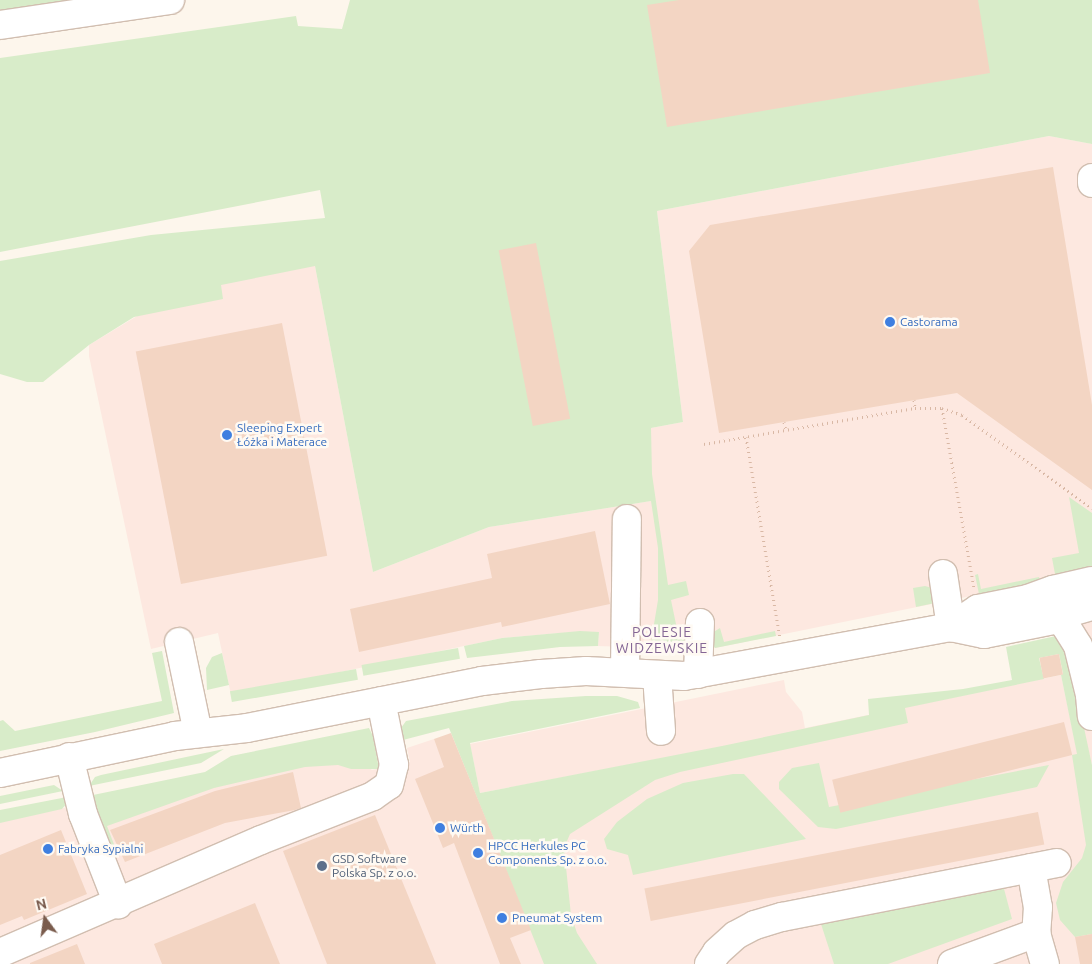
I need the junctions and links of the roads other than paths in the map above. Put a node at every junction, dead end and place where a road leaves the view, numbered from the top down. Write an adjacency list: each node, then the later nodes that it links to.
1 (170, 0): 2 (street)
2 (0, 25)
3 (1092, 178): 4 (street)
4 (1092, 183)
5 (627, 519): 14 (street)
6 (943, 574): 12 (street)
7 (1092, 581): 8 (street)
8 (1028, 599): 10 (street); 12 (street)
9 (1092, 606): 10 (street)
10 (1059, 619): 12 (street); 18 (street)
11 (700, 623): 15 (street)
12 (951, 627): 15 (street)
13 (179, 642): 20 (street)
14 (625, 672): 16 (street); 17 (street)
15 (698, 674): 16 (street)
16 (657, 676): 19 (street)
17 (381, 702): 20 (street); 23 (street)
18 (1092, 716)
19 (661, 731)
20 (198, 733): 21 (street)
21 (69, 757): 22 (street); 23 (street)
22 (0, 773)
23 (118, 904): 25 (street)
24 (1036, 933): 26 (street); 27 (street); 28 (street)
25 (0, 953)
26 (709, 964)
27 (952, 964)
28 (1046, 964)

